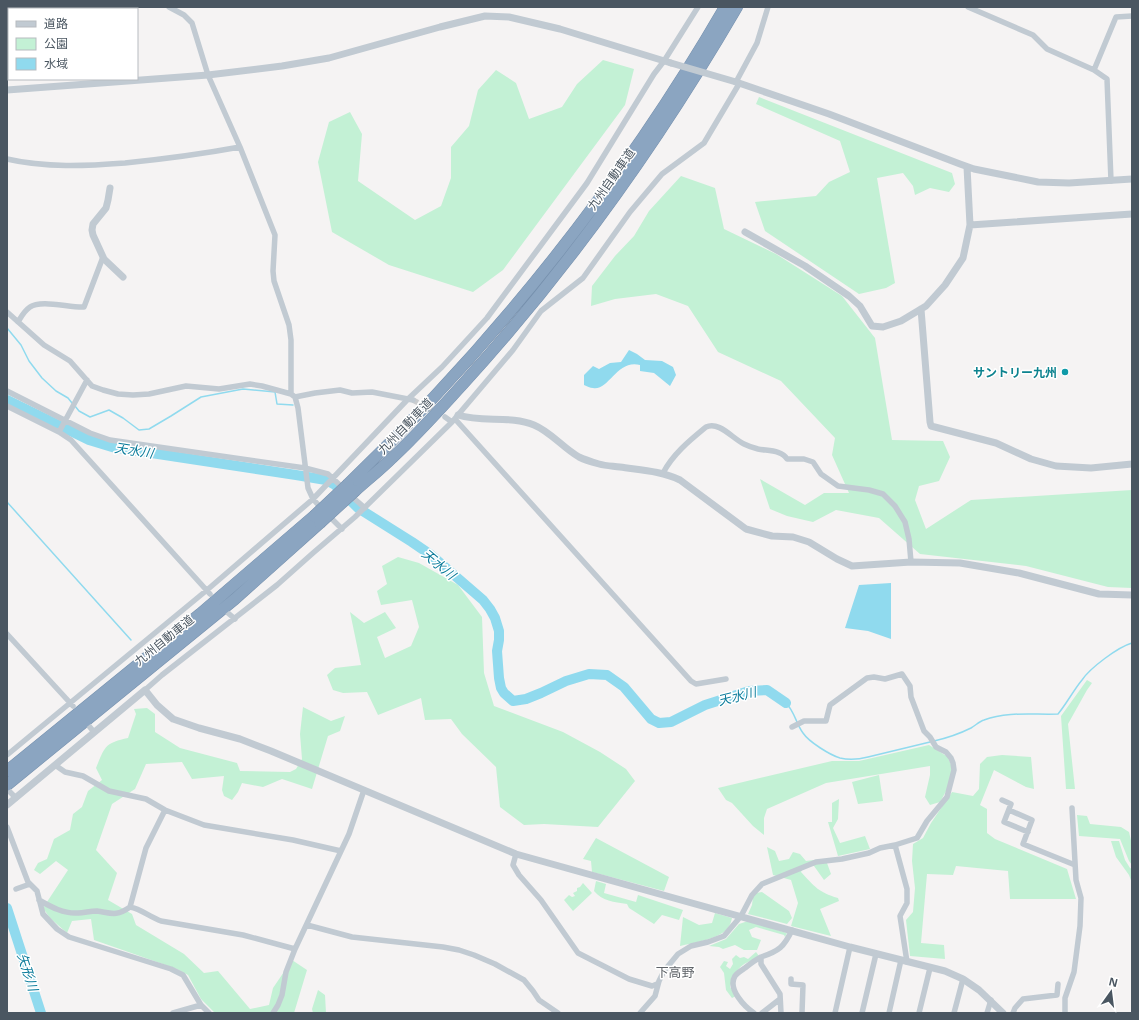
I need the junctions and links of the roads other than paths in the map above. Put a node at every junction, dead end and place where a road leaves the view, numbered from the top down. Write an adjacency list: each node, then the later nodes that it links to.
1 (169, 7): 10 (street)
2 (698, 7): 8 (street)
3 (725, 7): 40 (highway, 九州自動車道)
4 (738, 7): 40 (highway, 九州自動車道)
5 (768, 7): 11 (street)
6 (971, 7): 9 (street)
7 (1132, 16): 9 (street)
8 (668, 62): 10 (street); 11 (street, bridge); 30 (street)
9 (1094, 70): 17 (street)
10 (208, 75): 12 (street); 13 (street)
11 (738, 83): 15 (street); 33 (street)
12 (7, 90)
13 (240, 147): 14 (street); 29 (street)
14 (7, 160)
15 (967, 166): 17 (street); 20 (street)
16 (1132, 179): 17 (street)
17 (1111, 181)
18 (110, 188): 22 (street)
19 (1132, 214): 20 (street)
20 (970, 225): 24 (street)
21 (745, 232): 24 (street)
22 (103, 257): 23 (street); 26 (street)
23 (123, 277)
24 (921, 309): 36 (street)
25 (7, 312): 26 (street)
26 (18, 322): 27 (street)
27 (87, 380): 29 (street); 34 (street)
28 (7, 392): 34 (street)
29 (293, 395): 30 (street); 37 (street)
30 (410, 400): 39 (street)
31 (7, 406): 35 (street)
32 (445, 417): 33 (street)
33 (455, 419): 38 (street); 42 (street); 51 (street)
34 (65, 420): 35 (street); 37 (street)
35 (60, 432): 46 (street)
36 (1132, 464)
37 (305, 468): 39 (street); 41 (street)
38 (663, 473): 45 (street); 45 (street)
39 (333, 479): 41 (street); 42 (street)
40 (352, 488): 43 (highway, 九州自動車道, bridge)
41 (313, 498): 44 (street); 46 (street)
42 (365, 508): 44 (street)
43 (317, 520): 57 (highway, 九州自動車道); 58 (highway, 九州自動車道)
44 (342, 529): 49 (street)
45 (911, 562): 47 (street)
46 (209, 592): 53 (street)
47 (1132, 595)
48 (228, 613): 49 (street)
49 (235, 619): 52 (street)
50 (7, 634): 53 (street)
51 (726, 679)
52 (145, 690): 56 (street); 59 (street)
53 (72, 704): 55 (street)
54 (792, 727): 68 (street)
55 (7, 755)
56 (55, 765): 60 (street); 64 (street)
57 (7, 771)
58 (8, 788): 60 (street)
59 (364, 790): 69 (street); 70 (street)
60 (16, 798): 62 (street)
61 (1002, 800): 65 (street)
62 (7, 805)
63 (1072, 808): 71 (street)
64 (165, 810): 69 (street); 75 (street)
65 (1009, 810): 67 (street); 67 (street)
66 (7, 827): 72 (street)
67 (1028, 832): 71 (street)
68 (895, 845): 76 (street); 83 (street)
69 (341, 851): 77 (street)
70 (516, 854): 76 (street); 87 (street)
71 (1075, 865): 109 (street)
72 (30, 884): 73 (street); 74 (street)
73 (16, 889)
74 (39, 900): 75 (street); 91 (street)
75 (130, 908): 80 (street)
76 (741, 916): 78 (street); 87 (street)
77 (307, 925): 80 (street); 95 (street)
78 (792, 930): 79 (street); 82 (street)
79 (850, 947): 81 (street); 101 (street)
80 (295, 949): 94 (street)
81 (876, 954): 83 (street); 102 (street)
82 (761, 957): 89 (street); 97 (street)
83 (904, 961): 84 (street); 103 (street)
84 (930, 968): 86 (street); 104 (street)
85 (791, 979): 100 (street)
86 (963, 979): 90 (street); 105 (street)
87 (657, 984): 96 (street)
88 (1058, 984): 108 (street)
89 (780, 1000): 98 (street); 99 (street)
90 (990, 1000): 106 (street); 107 (street)
91 (201, 1005): 92 (street); 93 (street)
92 (173, 1013)
93 (209, 1013)
94 (273, 1013)
95 (558, 1013)
96 (640, 1013)
97 (754, 1013)
98 (762, 1013)
99 (781, 1013)
100 (802, 1013)
101 (835, 1013)
102 (862, 1013)
103 (889, 1013)
104 (919, 1013)
105 (954, 1013)
106 (987, 1013)
107 (1003, 1013)
108 (1013, 1013)
109 (1065, 1013)

